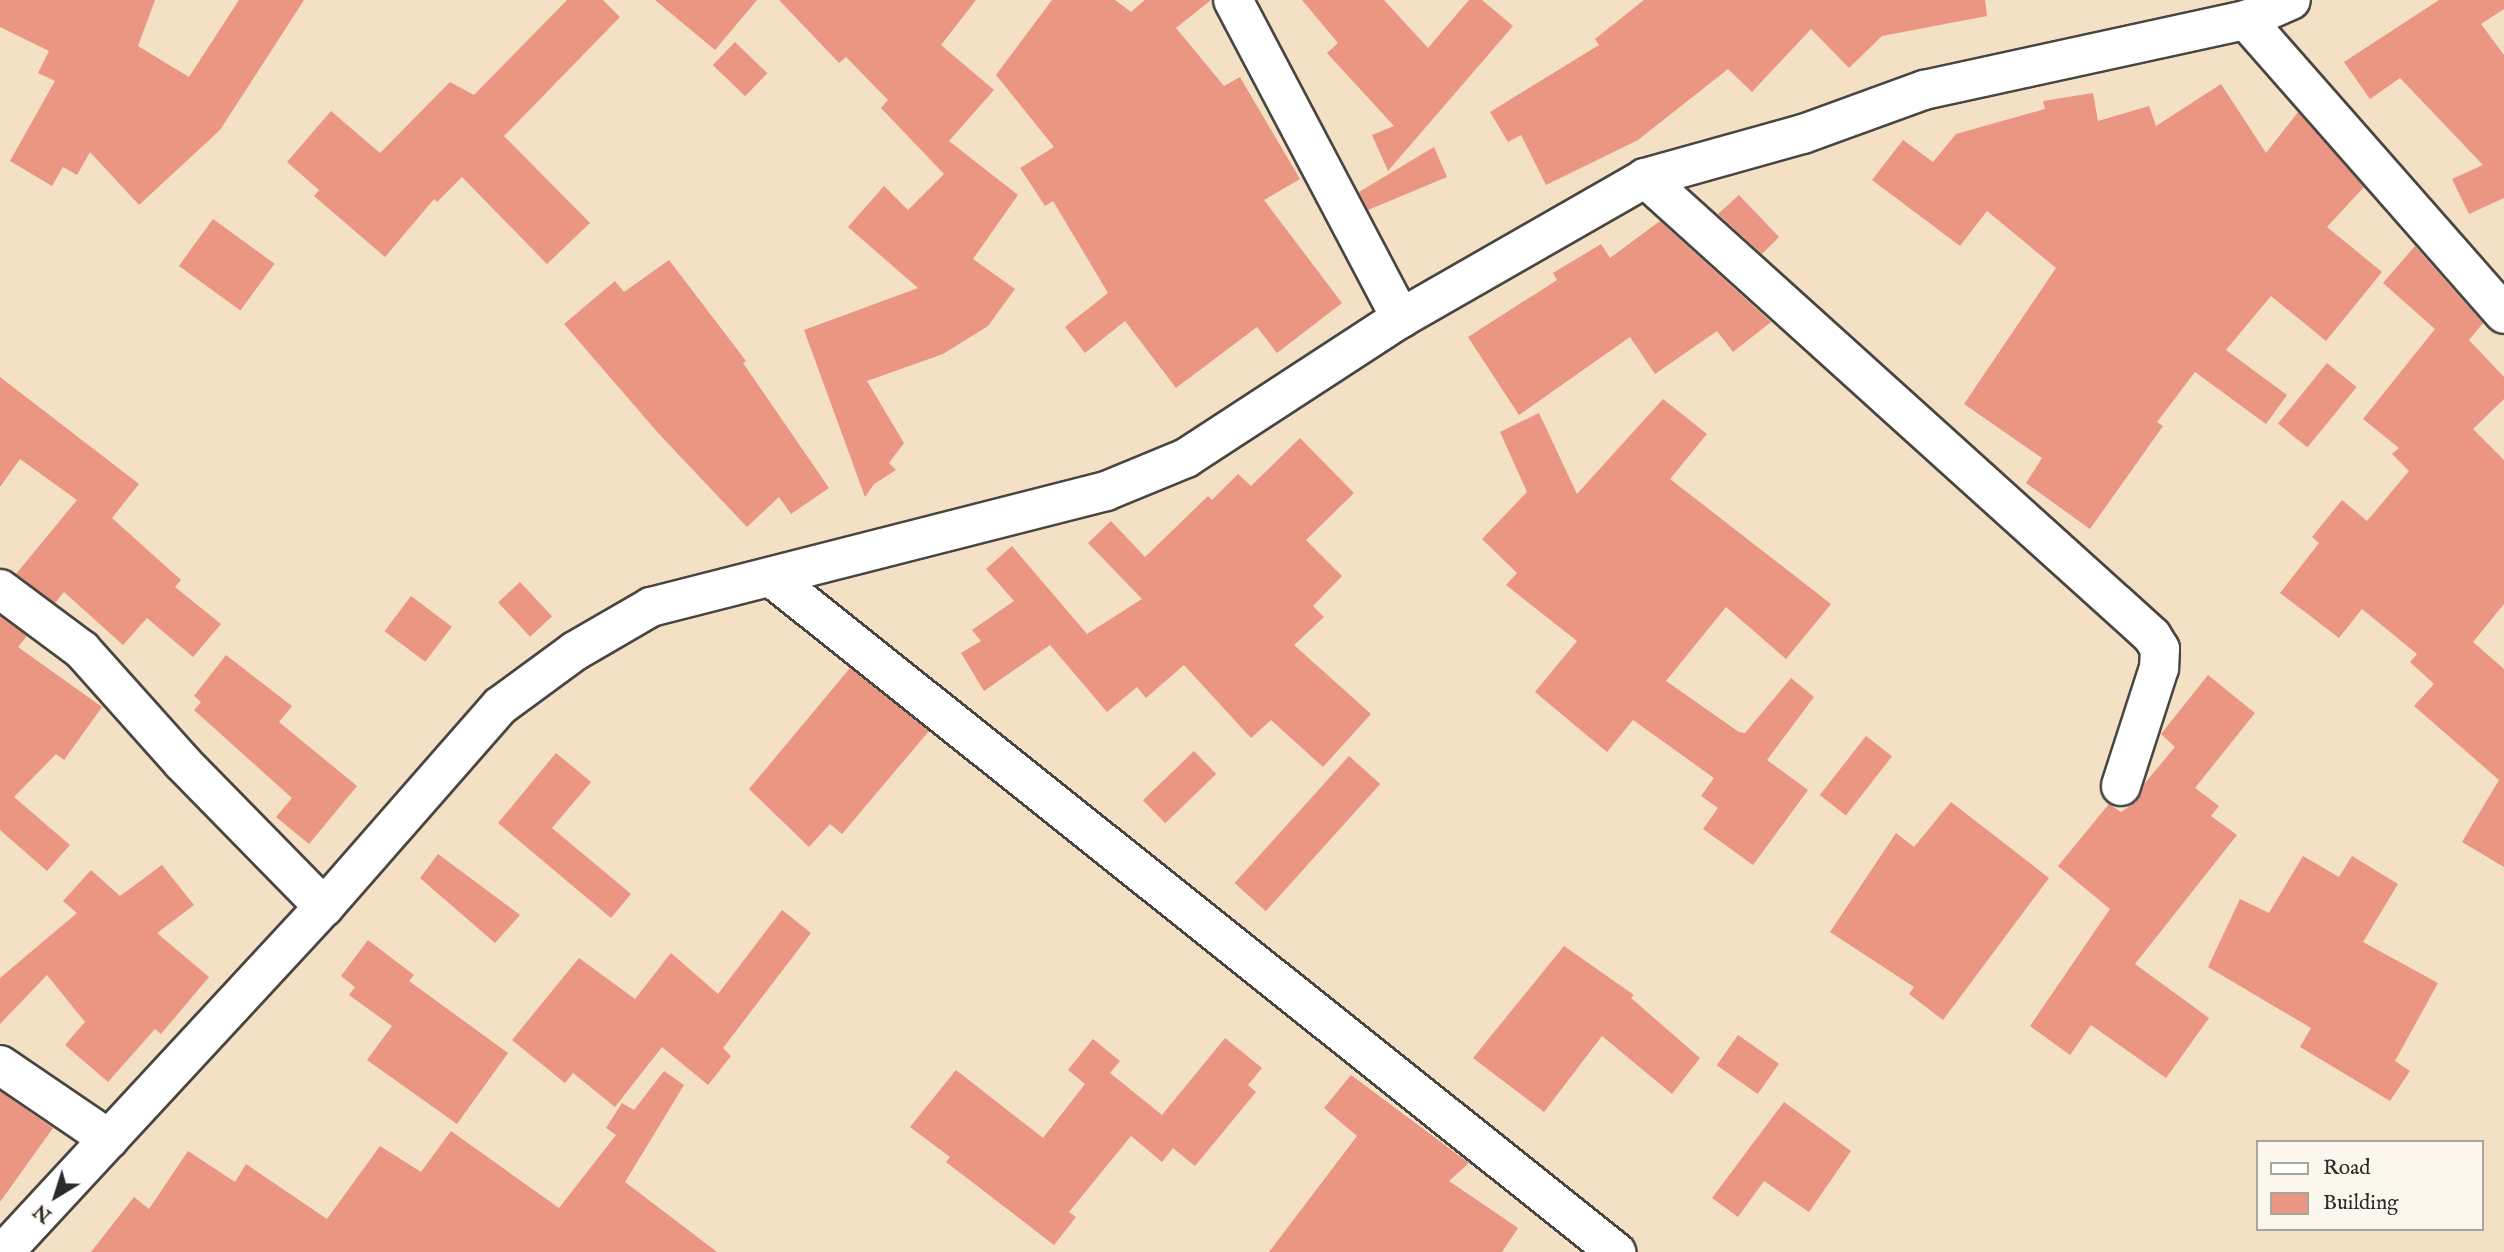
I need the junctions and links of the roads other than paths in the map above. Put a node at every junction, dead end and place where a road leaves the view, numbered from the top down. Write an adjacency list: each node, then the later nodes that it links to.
1 (1233, 0): 6 (street)
2 (2291, 0): 3 (street)
3 (2246, 20): 4 (street); 5 (street)
4 (1645, 178): 6 (street); 9 (street)
5 (2504, 314)
6 (1401, 318): 7 (street)
7 (771, 577): 10 (street); 14 (street)
8 (0, 589): 10 (street)
9 (2121, 786)
10 (324, 907): 12 (street)
11 (0, 1065): 12 (street)
12 (109, 1139): 13 (street)
13 (4, 1252)
14 (1616, 1252)

